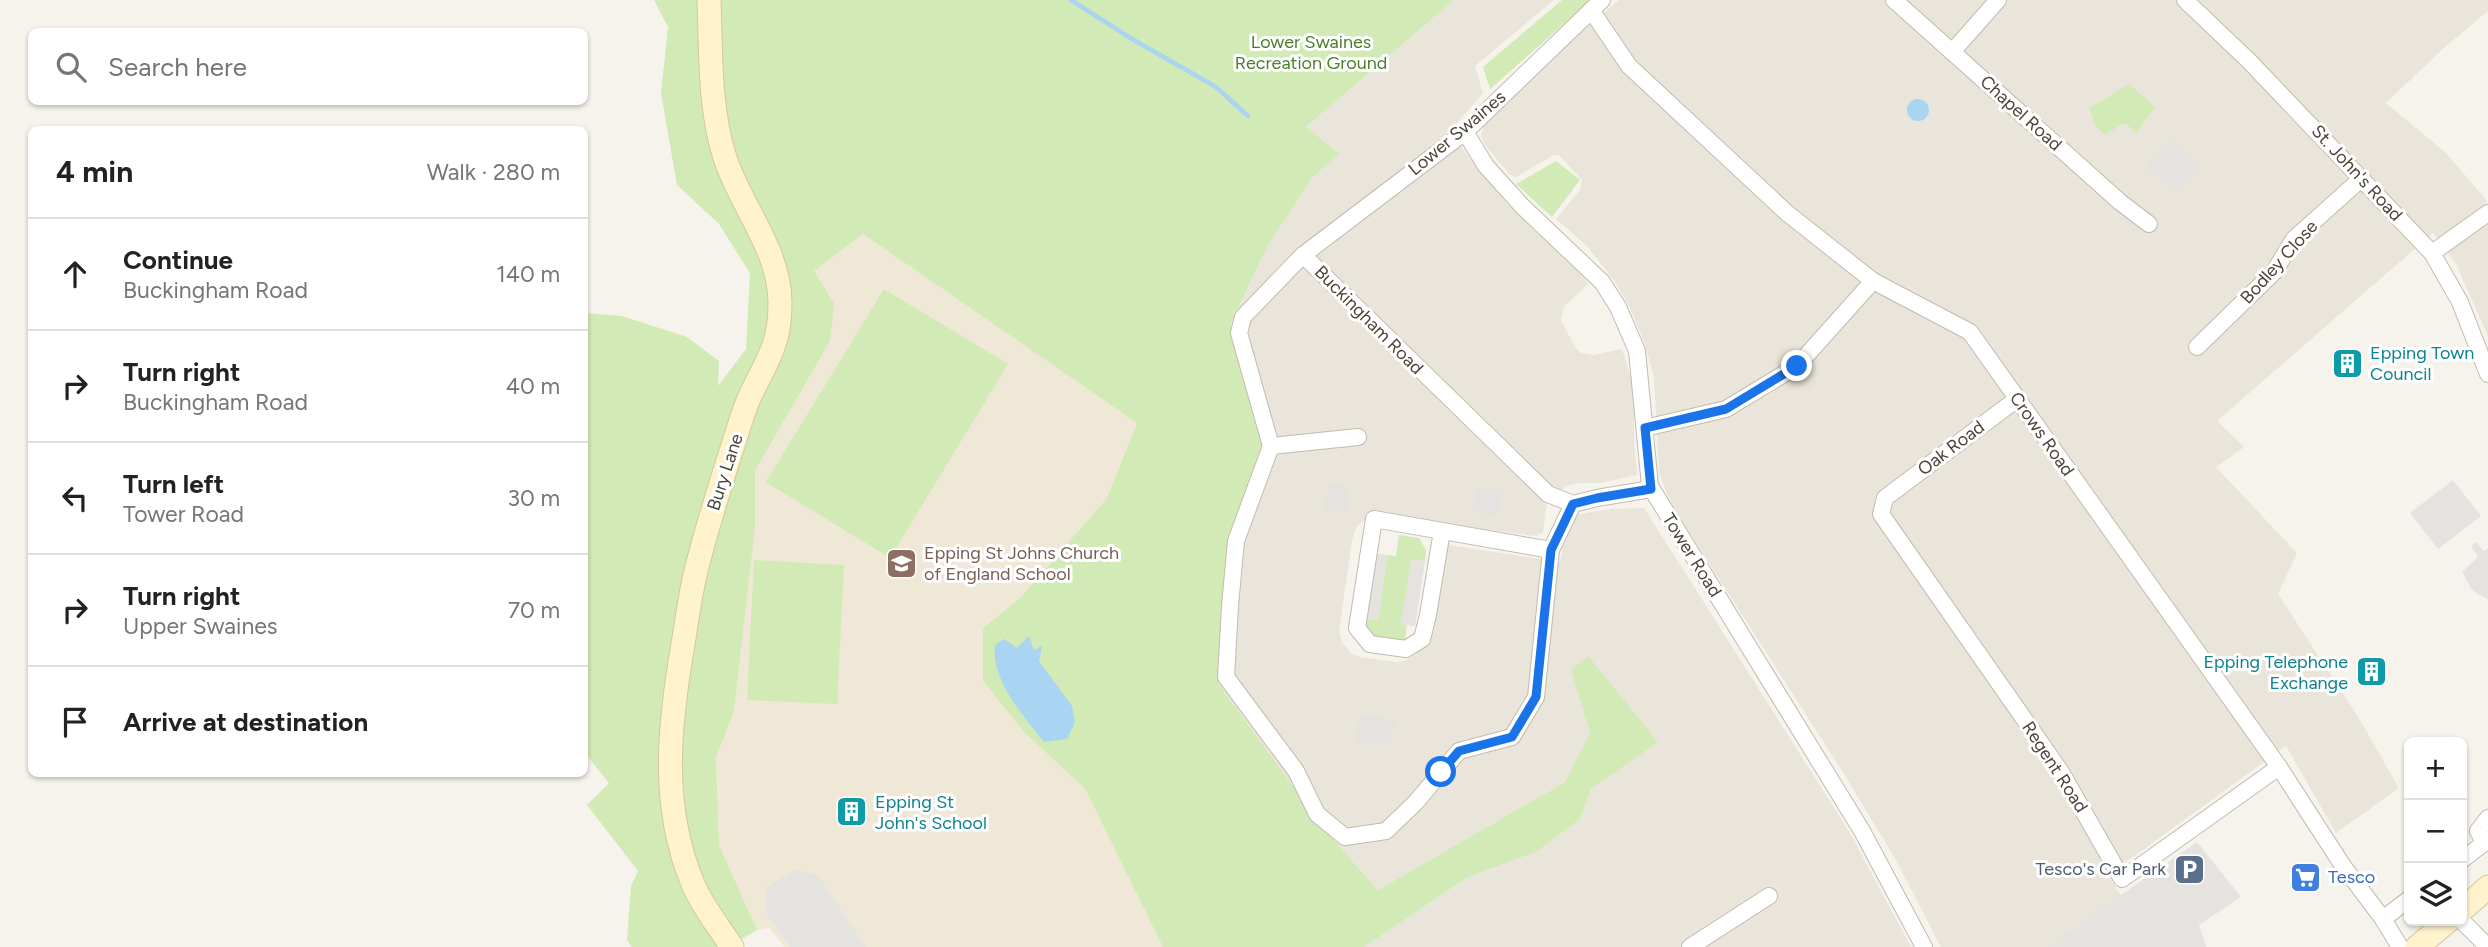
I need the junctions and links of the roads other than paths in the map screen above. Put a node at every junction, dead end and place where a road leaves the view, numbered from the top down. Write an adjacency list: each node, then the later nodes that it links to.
1 (709, 0): 35 (main road, Bury Lane)
2 (1894, 0): 6 (street, Chapel Road)
3 (1998, 0): 6 (street)
4 (2185, 0): 8 (street, St. John's Road)
5 (1597, 5): 7 (street, Lower Swaines); 13 (street, Crows Road)
6 (1952, 52): 10 (street, Chapel Road)
7 (1465, 132): 12 (street, Lower Swaines); 17 (street, Tower Road)
8 (2362, 178): 11 (street, St. John's Road); 14 (street, Bodley Close)
9 (2488, 213): 11 (street)
10 (2149, 225)
11 (2432, 253): 15 (street, St. John's Road)
12 (1303, 255): 19 (street, Buckingham Road); 22 (street, Buckingham Road)
13 (1873, 281): 16 (street, Crows Road); 17 (street)
14 (2197, 347)
15 (2488, 374)
16 (2017, 399): 21 (street, Oak Road); 25 (street, Crows Road)
17 (1645, 428): 20 (street, Tower Road)
18 (1358, 437): 19 (street)
19 (1271, 446): 24 (street)
20 (1651, 489): 22 (street); 37 (street, Tower Road)
21 (1885, 498): 25 (street, Regent Road)
22 (1573, 504): 24 (street)
23 (1442, 531): 23 (street); 24 (street)
24 (1551, 550)
25 (2279, 767): 32 (street, Crows Road)
26 (2488, 818): 27 (street)
27 (2467, 856)
28 (2488, 887): 31 (main road)
29 (1769, 896): 36 (street)
30 (2404, 903): 32 (street)
31 (2467, 905)
32 (2383, 919): 38 (street, Crows Road)
33 (2442, 926): 39 (main road)
34 (2467, 926): 40 (street)
35 (732, 947)
36 (1690, 947)
37 (1924, 947)
38 (2400, 947)
39 (2417, 947)
40 (2487, 947)

